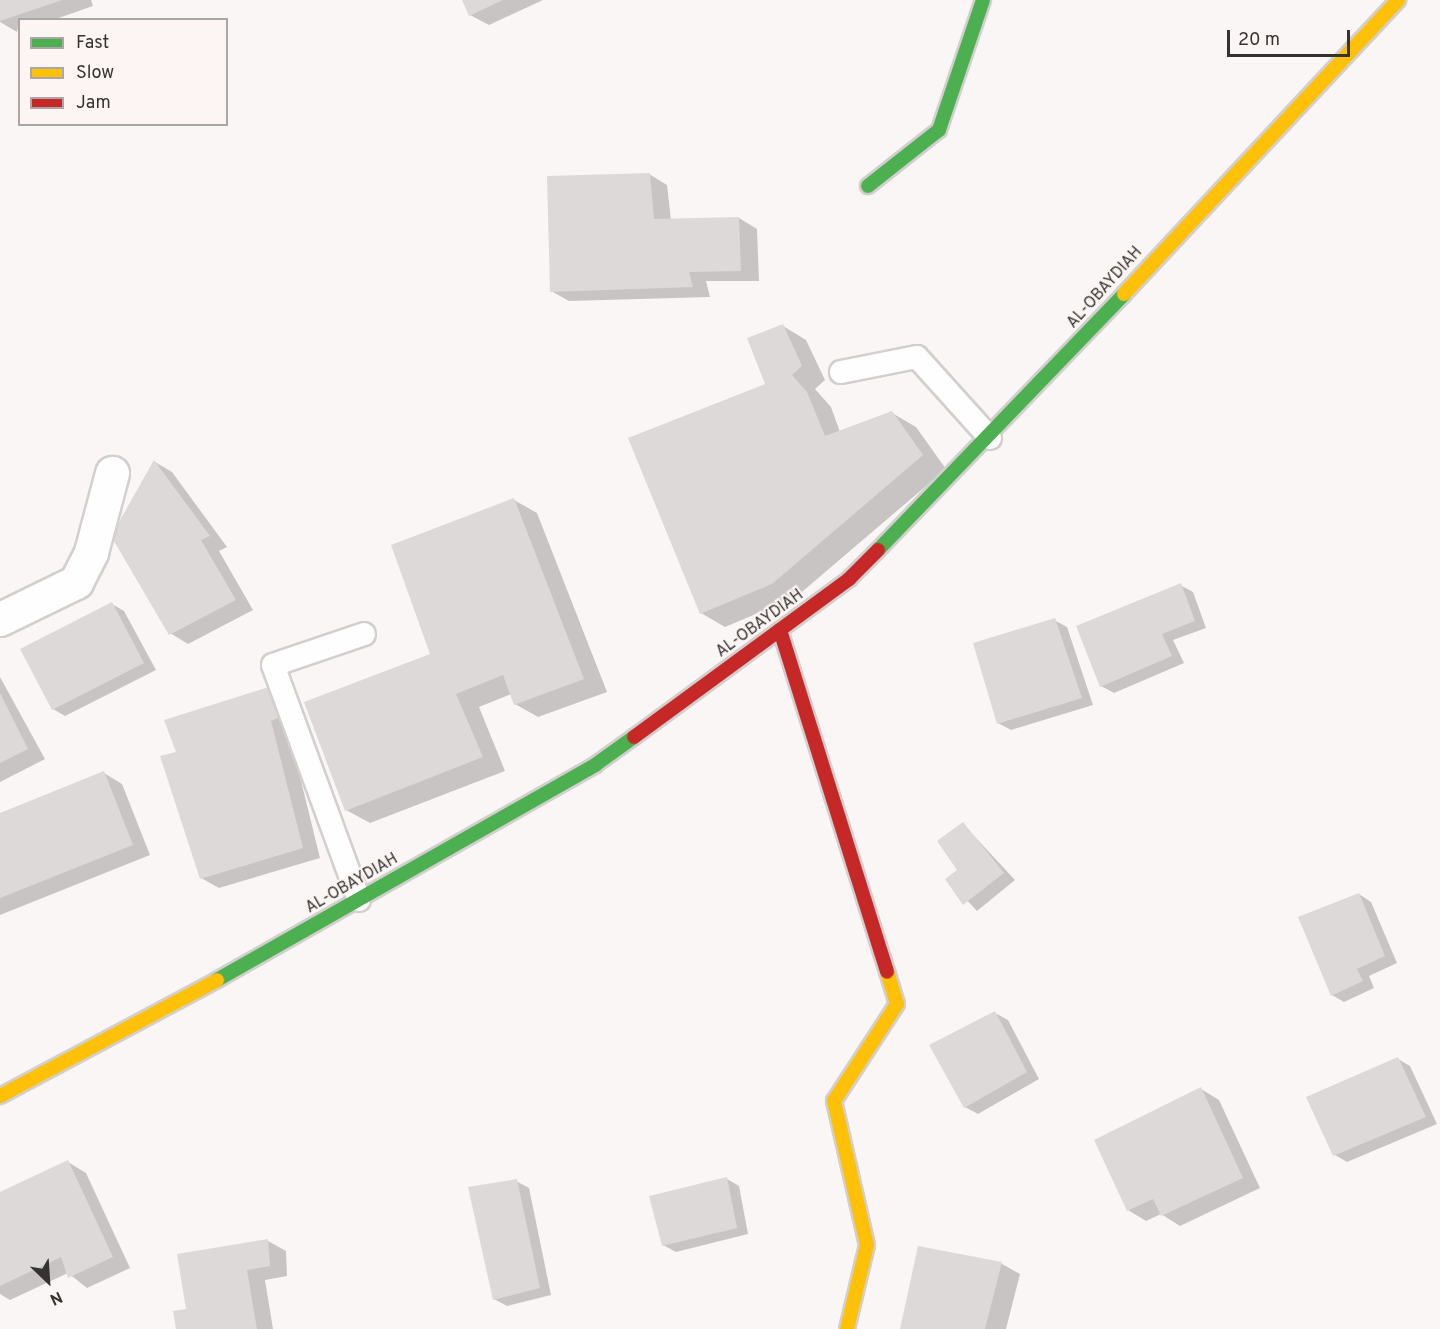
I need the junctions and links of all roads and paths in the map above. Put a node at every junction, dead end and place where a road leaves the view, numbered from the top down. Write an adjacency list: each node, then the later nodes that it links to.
1 (983, 0): 3 (main road)
2 (1398, 0): 5 (main road, AL-OBAYDIAH)
3 (868, 186)
4 (841, 372): 5 (lane)
5 (990, 438): 8 (main road, AL-OBAYDIAH)
6 (112, 473): 7 (street)
7 (0, 619)
8 (780, 630): 10 (main road, AL-OBAYDIAH); 12 (main road)
9 (364, 634): 10 (lane)
10 (358, 900): 11 (main road, AL-OBAYDIAH)
11 (0, 1096)
12 (847, 1329)

